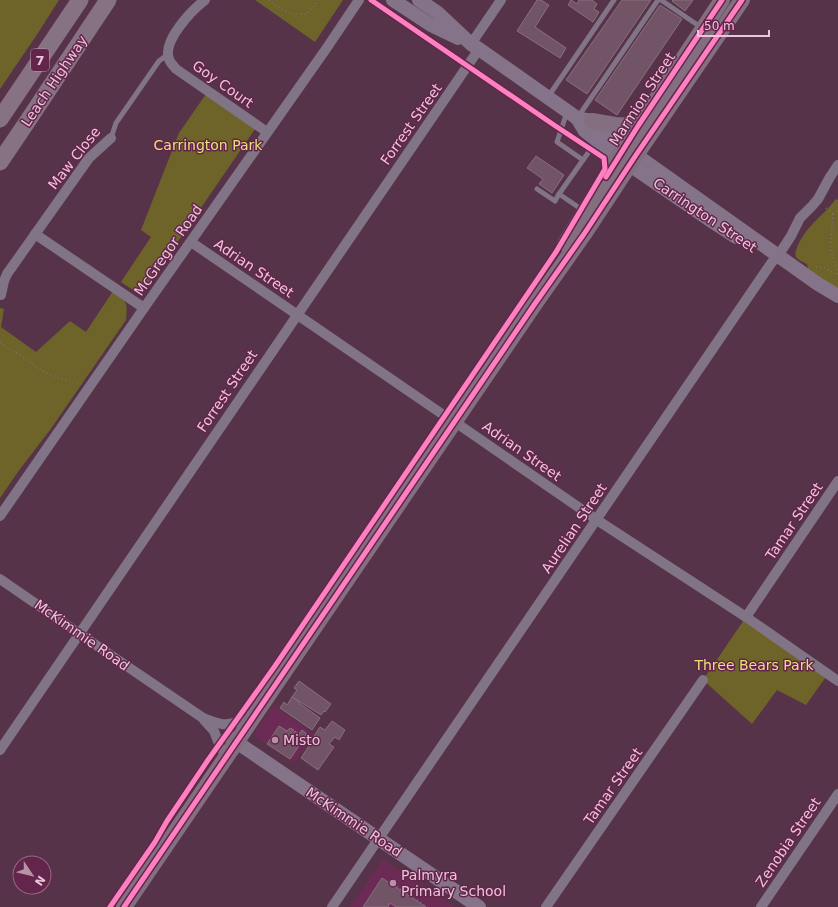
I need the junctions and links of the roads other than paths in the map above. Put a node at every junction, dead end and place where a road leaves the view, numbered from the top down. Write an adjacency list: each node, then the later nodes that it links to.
1 (80, 0): 18 (highway, Leach Highway / 7)
2 (108, 0): 25 (highway, Leach Highway / 7)
3 (205, 0): 15 (street)
4 (359, 0): 20 (street, McGregor Road)
5 (393, 0): 14 (main road, Carrington Street)
6 (419, 0): 14 (main road, Carrington Street)
7 (501, 0): 14 (street, Forrest Street)
8 (614, 0): 16 (lane)
9 (658, 0): 17 (lane)
10 (661, 0): 13 (lane)
11 (722, 0): 13 (main road, Marmion Street)
12 (742, 0): 23 (main road, Marmion Street)
13 (703, 28): 19 (main road, Marmion Street)
14 (475, 46): 16 (main road, Carrington Street); 37 (street, Forrest Street)
15 (168, 55): 20 (street, Goy Court); 21 (lane, Maw Close)
16 (548, 97): 17 (main road, Carrington Street)
17 (579, 117): 19 (main road); 22 (main road, Carrington Street); 23 (main road, Carrington Street); 24 (lane)
18 (0, 119)
19 (638, 126): 23 (main road, Marmion Street)
20 (267, 132): 31 (street, McGregor Road)
21 (111, 138): 30 (street, Maw Close)
22 (597, 141): 23 (main road, Carrington Street); 24 (lane)
23 (627, 156): 29 (main road, Marmion Street); 32 (main road, Carrington Street); 38 (main road, Marmion Street)
24 (583, 160): 28 (lane)
25 (0, 162)
26 (838, 165): 32 (street, Aurelian Street)
27 (537, 189): 28 (lane)
28 (559, 194): 29 (lane)
29 (585, 211): 38 (main road, Marmion Street)
30 (35, 234): 33 (street, Maw Close); 36 (street)
31 (191, 242): 36 (street, McGregor Road); 37 (street, Adrian Street)
32 (775, 259): 34 (main road, Carrington Street); 35 (main road, Carrington Street); 41 (street, Aurelian Street)
33 (1, 295)
34 (838, 296)
35 (838, 307)
36 (144, 308): 40 (street, McGregor Road)
37 (297, 314): 38 (street, Adrian Street); 44 (street, Forrest Street)
38 (451, 420): 41 (street, Adrian Street); 48 (main road, Marmion Street); 49 (main road, Marmion Street)
39 (838, 481): 43 (street, Tamar Street)
40 (0, 516)
41 (597, 520): 43 (street, Adrian Street); 52 (street, Aurelian Street)
42 (0, 579): 44 (street, McKimmie Road)
43 (746, 617): 46 (street, Adrian Street)
44 (79, 634): 47 (street, McKimmie Road); 50 (street, Forrest Street)
45 (703, 680): 57 (street, Tamar Street)
46 (838, 681)
47 (203, 718): 48 (street, McKimmie Road); 49 (street, McKimmie Road)
48 (240, 721): 49 (main road, Marmion Street)
49 (229, 742): 52 (main road, McKimmie Road); 53 (main road, Marmion Street); 54 (main road, Marmion Street)
50 (0, 750)
51 (838, 794): 58 (street, Zenobia Street)
52 (379, 839): 55 (street, Aurelian Street); 56 (main road, McKimmie Road)
53 (113, 907)
54 (124, 907)
55 (332, 907)
56 (479, 907)
57 (546, 907)
58 (761, 907)

